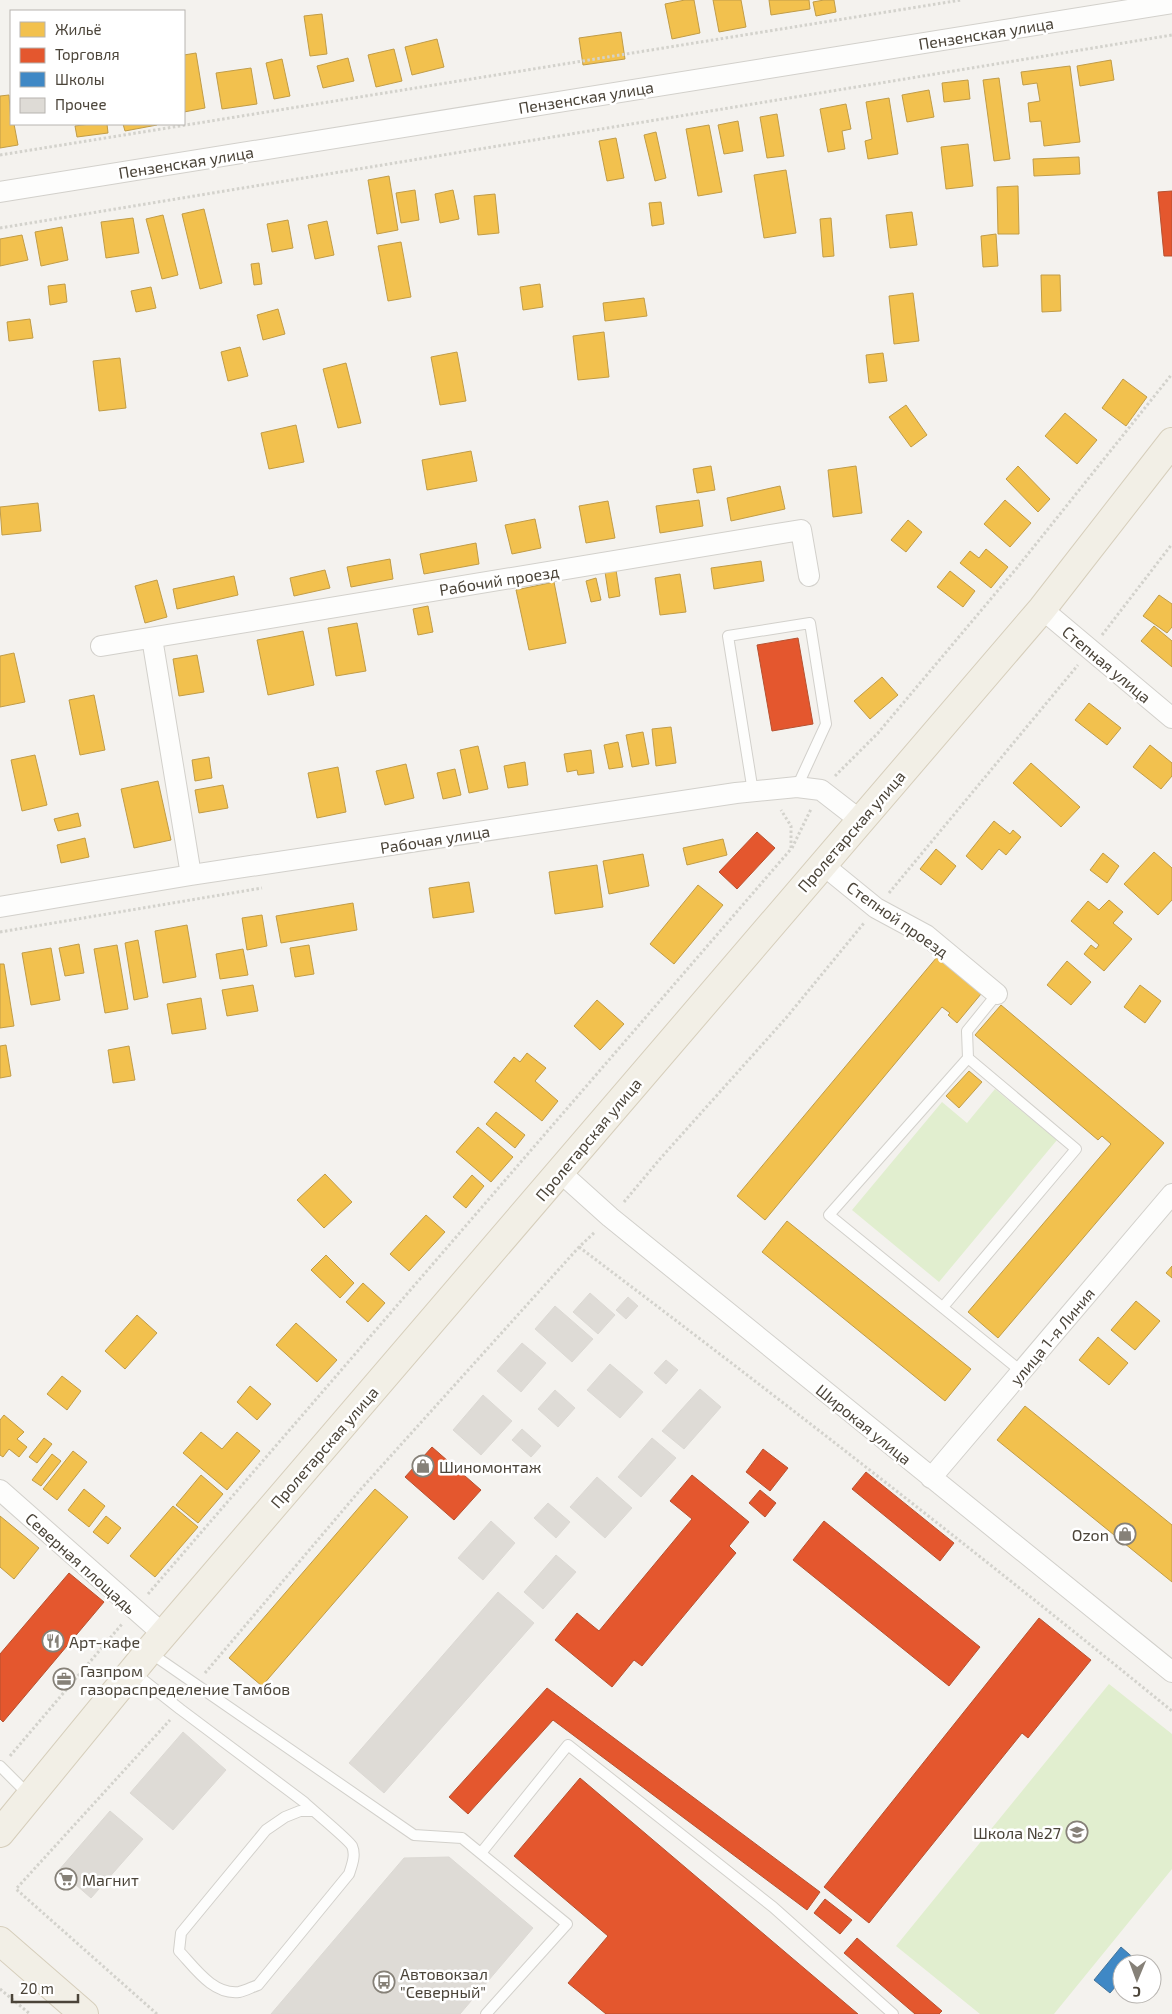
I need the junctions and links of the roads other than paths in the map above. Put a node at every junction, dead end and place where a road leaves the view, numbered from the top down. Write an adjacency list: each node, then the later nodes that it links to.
1 (1172, 3): 2 (street, Пензенская улица)
2 (0, 192)
3 (1172, 442): 5 (main road, Пролетарская улица)
4 (809, 576): 6 (street, Рабочий проезд)
5 (1042, 609): 8 (street, Степная улица); 11 (main road, Пролетарская улица)
6 (152, 638): 7 (street, Рабочий проезд); 13 (street)
7 (101, 646)
8 (1172, 718)
9 (797, 788): 10 (street, Рабочая улица); 10 (lane); 11 (street, Рабочая улица)
10 (753, 792): 13 (street, Рабочая улица)
11 (861, 820): 12 (main road, Пролетарская улица)
12 (822, 864): 15 (street, Степной проезд); 17 (main road, Пролетарская улица)
13 (191, 875): 14 (street, Рабочая улица)
14 (0, 907)
15 (997, 994): 16 (lane)
16 (968, 1058): 19 (lane); 19 (lane)
17 (560, 1172): 21 (street, Широкая улица); 23 (main road, Пролетарская улица)
18 (1172, 1194): 20 (street, улица 1-я Линия)
19 (944, 1307): 20 (lane)
20 (1022, 1372): 21 (street, улица 1-я Линия)
21 (931, 1478): 24 (street, Широкая улица)
22 (0, 1490): 23 (street, Северная площадь)
23 (148, 1652): 26 (main road, Пролетарская улица); 27 (lane); 29 (lane)
24 (1172, 1672)
25 (0, 1767): 26 (lane)
26 (30, 1795): 28 (main road, Пролетарская улица)
27 (314, 1811): 27 (lane)
28 (0, 1833)
29 (481, 1854): 32 (lane); 33 (lane)
30 (0, 1941): 31 (main road)
31 (84, 2014)
32 (486, 2014)
33 (893, 2014)

